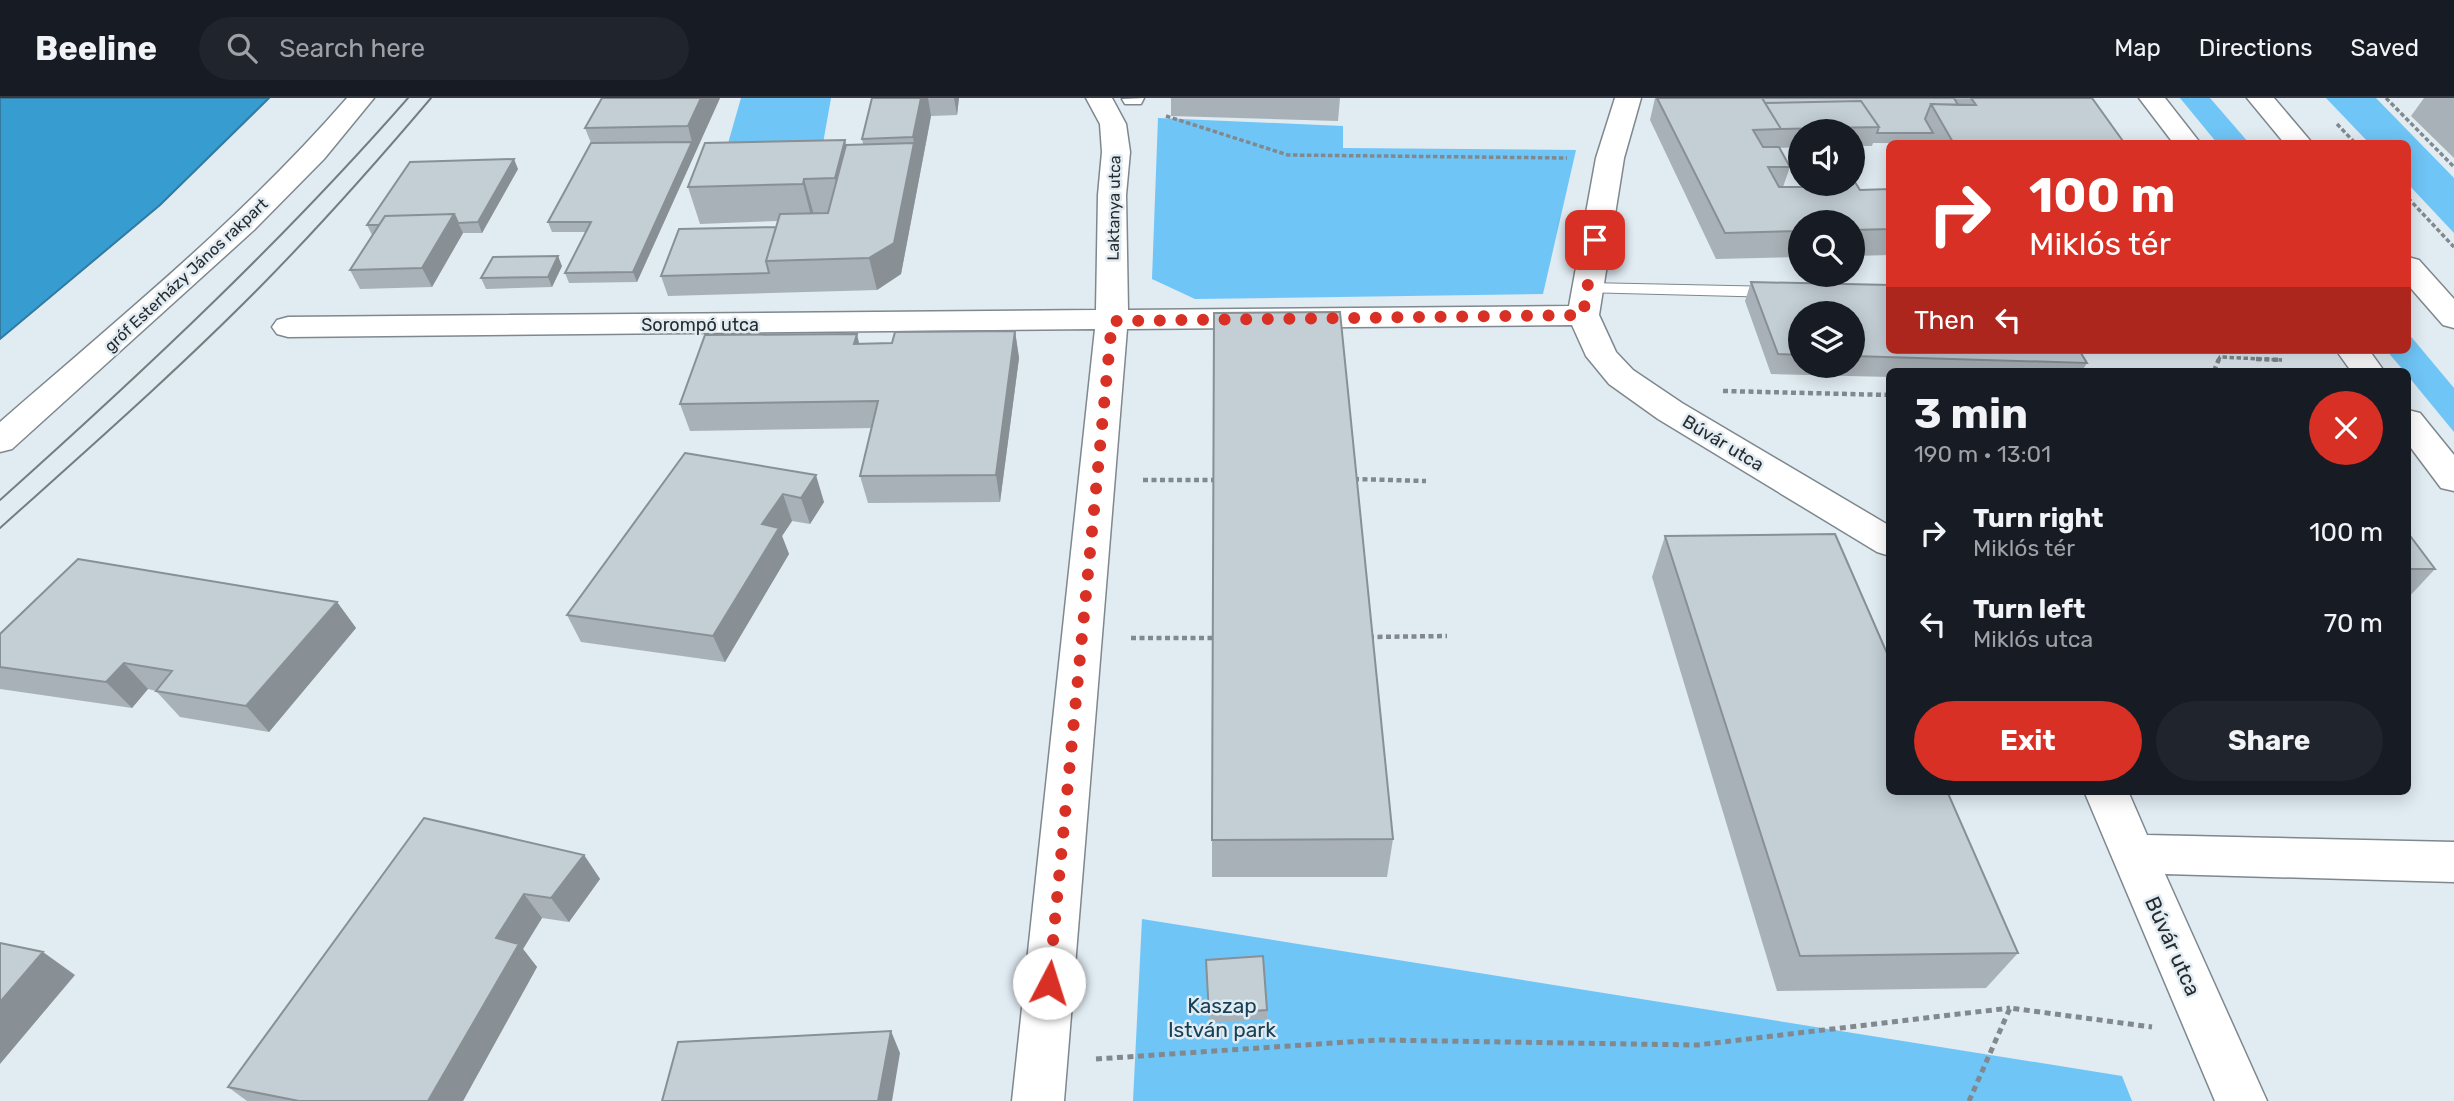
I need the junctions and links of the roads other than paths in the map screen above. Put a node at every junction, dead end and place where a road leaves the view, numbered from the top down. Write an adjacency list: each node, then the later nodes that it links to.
1 (360, 98): 17 (street, gróf Esterházy János rakpart)
2 (1099, 98): 12 (street, Laktanya utca)
3 (1628, 98): 10 (street)
4 (2152, 98): 6 (street)
5 (2260, 98): 7 (street)
6 (2185, 140)
7 (2297, 140)
8 (2411, 269): 11 (street)
9 (1794, 293): 10 (lane)
10 (1585, 302): 12 (street, Sorompó utca); 19 (street, Búvár utca)
11 (2454, 318)
12 (1112, 321): 13 (street, Sorompó utca); 23 (street, Laktanya utca)
13 (288, 327)
14 (2355, 354): 15 (street)
15 (2366, 368)
16 (2411, 425): 18 (street)
17 (0, 441)
18 (2454, 479)
19 (1886, 542)
20 (2108, 795): 21 (street, Búvár utca)
21 (2133, 854): 22 (street); 24 (street, Búvár utca)
22 (2454, 862)
23 (1040, 1082)
24 (2241, 1101)

